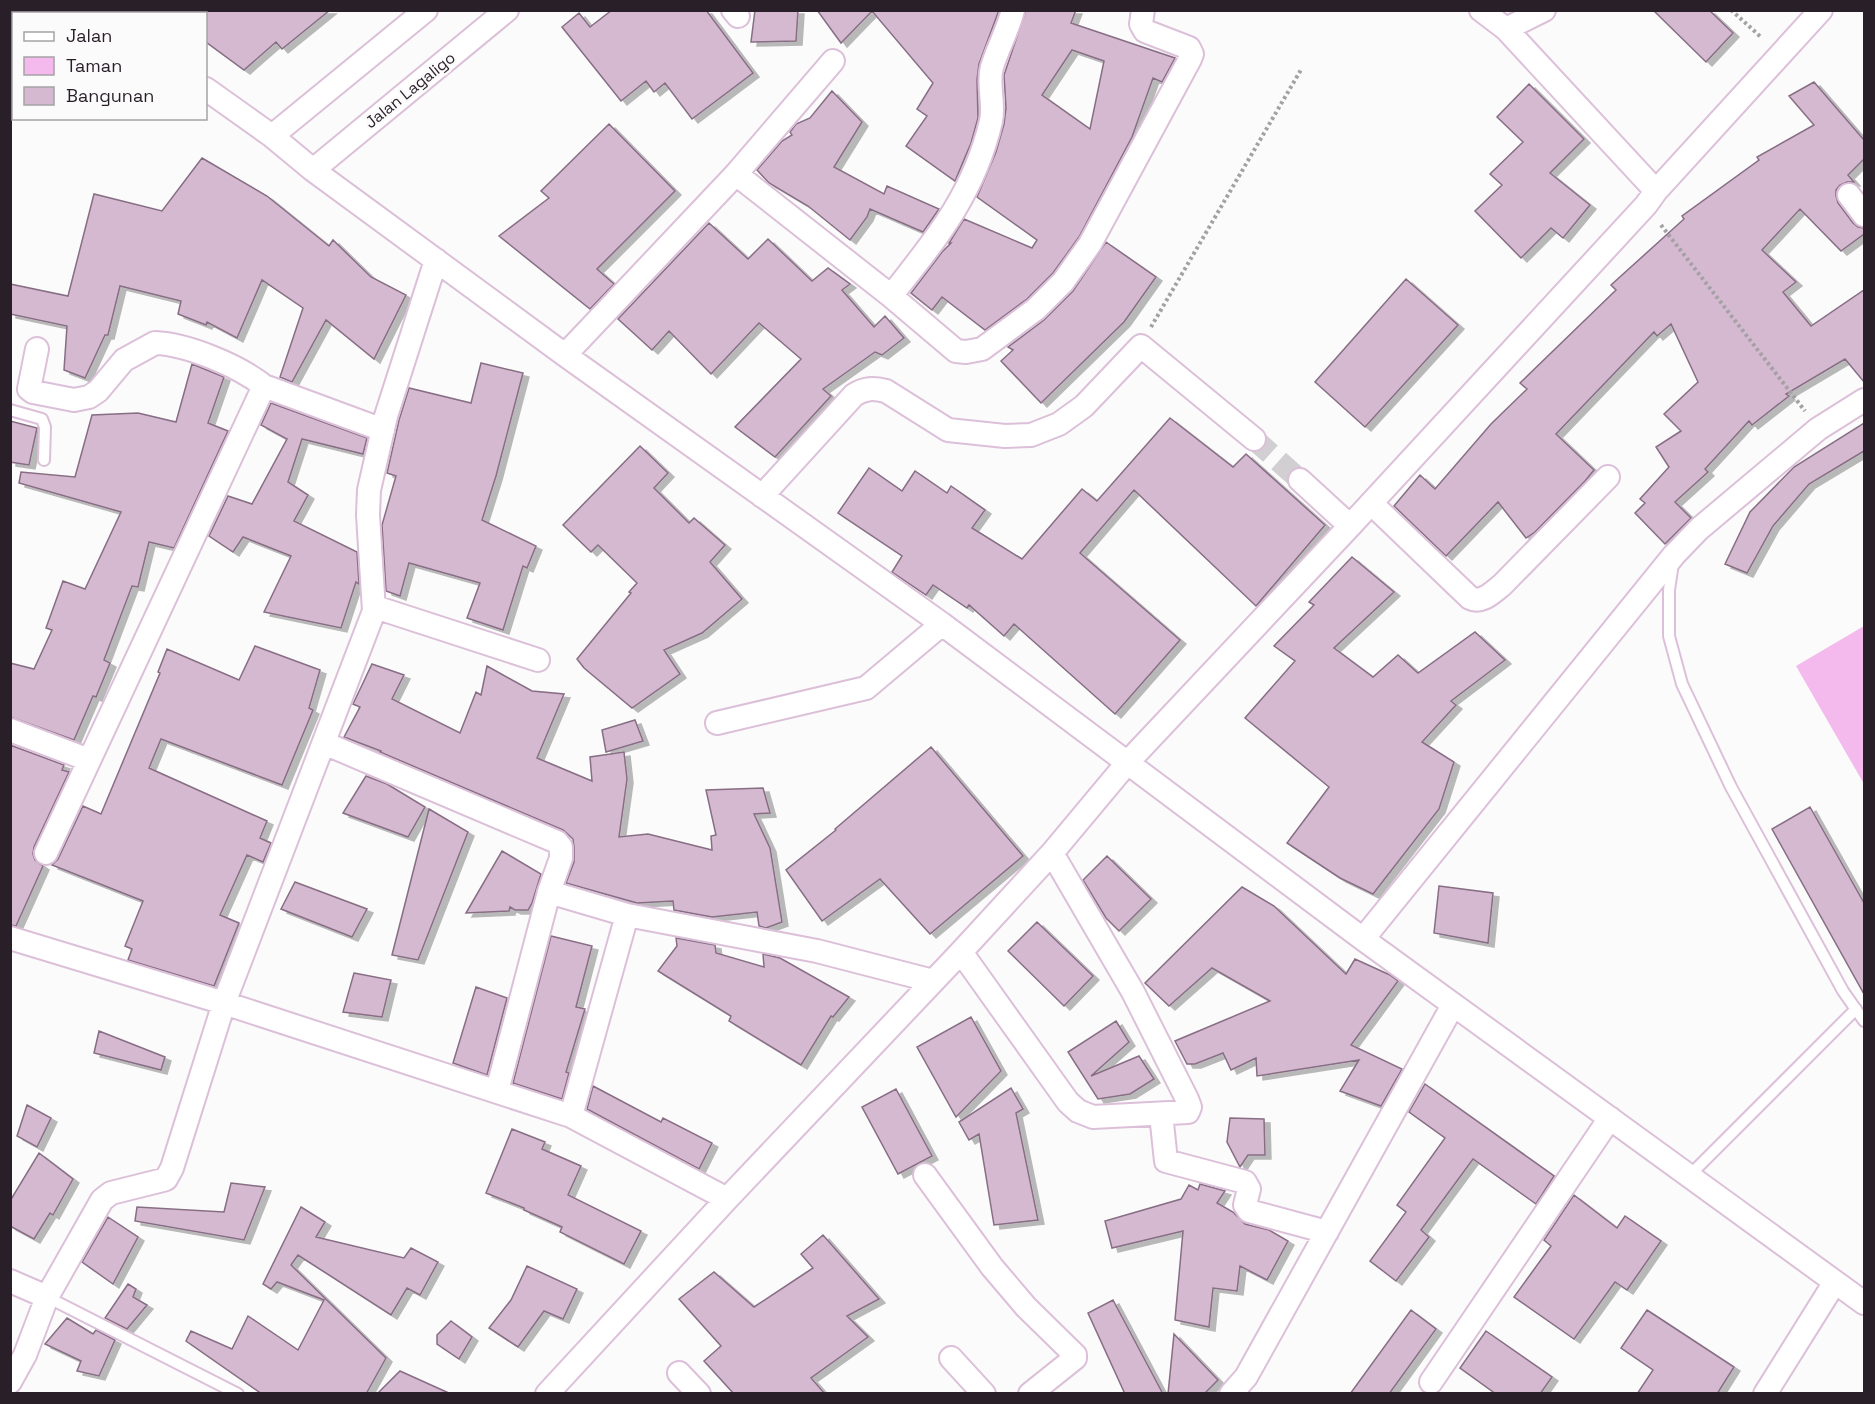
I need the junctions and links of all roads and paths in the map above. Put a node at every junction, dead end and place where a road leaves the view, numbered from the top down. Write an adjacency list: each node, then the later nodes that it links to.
1 (426, 10): 14 (street)
2 (507, 10): 15 (street, Jalan Lagaligo)
3 (1013, 10): 21 (street)
4 (1143, 10): 21 (street)
5 (1481, 10): 9 (street)
6 (1544, 10): 9 (street)
7 (1731, 10): 10 (path)
8 (1821, 10): 10 (street)
9 (1506, 29): 18 (street)
10 (1780, 55): 18 (street)
11 (833, 61): 16 (street)
12 (1302, 68): 22 (path)
13 (207, 90): 14 (street)
14 (272, 136): 15 (street)
15 (313, 170): 20 (street)
16 (736, 174): 21 (street); 24 (street)
17 (1849, 195): 19 (street)
18 (1651, 198): 28 (path); 35 (street)
19 (1864, 215)
20 (436, 260): 24 (street); 29 (street)
21 (891, 296)
22 (1141, 346): 30 (street); 34 (street)
23 (37, 349): 25 (street)
24 (565, 355): 34 (street)
25 (264, 386): 29 (street); 44 (street)
26 (1864, 400): 28 (street)
27 (10, 410): 31 (lane)
28 (1818, 429): 37 (street)
29 (383, 430): 38 (street)
30 (1254, 439)
31 (44, 460)
32 (1608, 477): 35 (street)
33 (1300, 480): 36 (street)
34 (762, 496): 39 (street)
35 (1371, 503): 36 (street)
36 (1350, 526): 45 (street)
37 (1674, 555): 51 (street); 56 (lane)
38 (375, 608): 40 (street); 43 (street)
39 (942, 624): 41 (street); 45 (street)
40 (538, 660)
41 (717, 723)
42 (10, 730): 44 (street)
43 (324, 743): 48 (street); 54 (street)
44 (89, 760): 46 (street)
45 (1128, 762): 47 (street); 51 (street)
46 (46, 853)
47 (1052, 853): 52 (street); 59 (street)
48 (549, 892): 49 (street); 58 (street)
49 (627, 915): 53 (street); 60 (street)
50 (10, 938): 54 (street)
51 (1363, 939): 55 (street)
52 (961, 952): 53 (street); 59 (street)
53 (933, 981): 64 (street)
54 (224, 1002): 58 (street); 68 (street)
55 (1453, 1005): 61 (street); 65 (street)
56 (1856, 1009): 57 (lane); 63 (lane)
57 (1864, 1021)
58 (496, 1091): 60 (street)
59 (1161, 1113): 65 (street)
60 (571, 1116): 64 (street)
61 (1610, 1118): 63 (street); 73 (street)
62 (926, 1175): 78 (street)
63 (1689, 1176): 67 (street)
64 (727, 1199): 75 (street)
65 (1327, 1232): 79 (street)
66 (10, 1281): 68 (street)
67 (1836, 1282): 69 (street); 80 (street)
68 (47, 1297): 72 (street); 74 (lane)
69 (1864, 1302)
70 (951, 1358): 77 (street)
71 (679, 1373): 76 (street)
72 (10, 1382)
73 (1431, 1382)
74 (238, 1394)
75 (547, 1394)
76 (699, 1394)
77 (984, 1394)
78 (1030, 1394)
79 (1231, 1394)
80 (1765, 1394)

